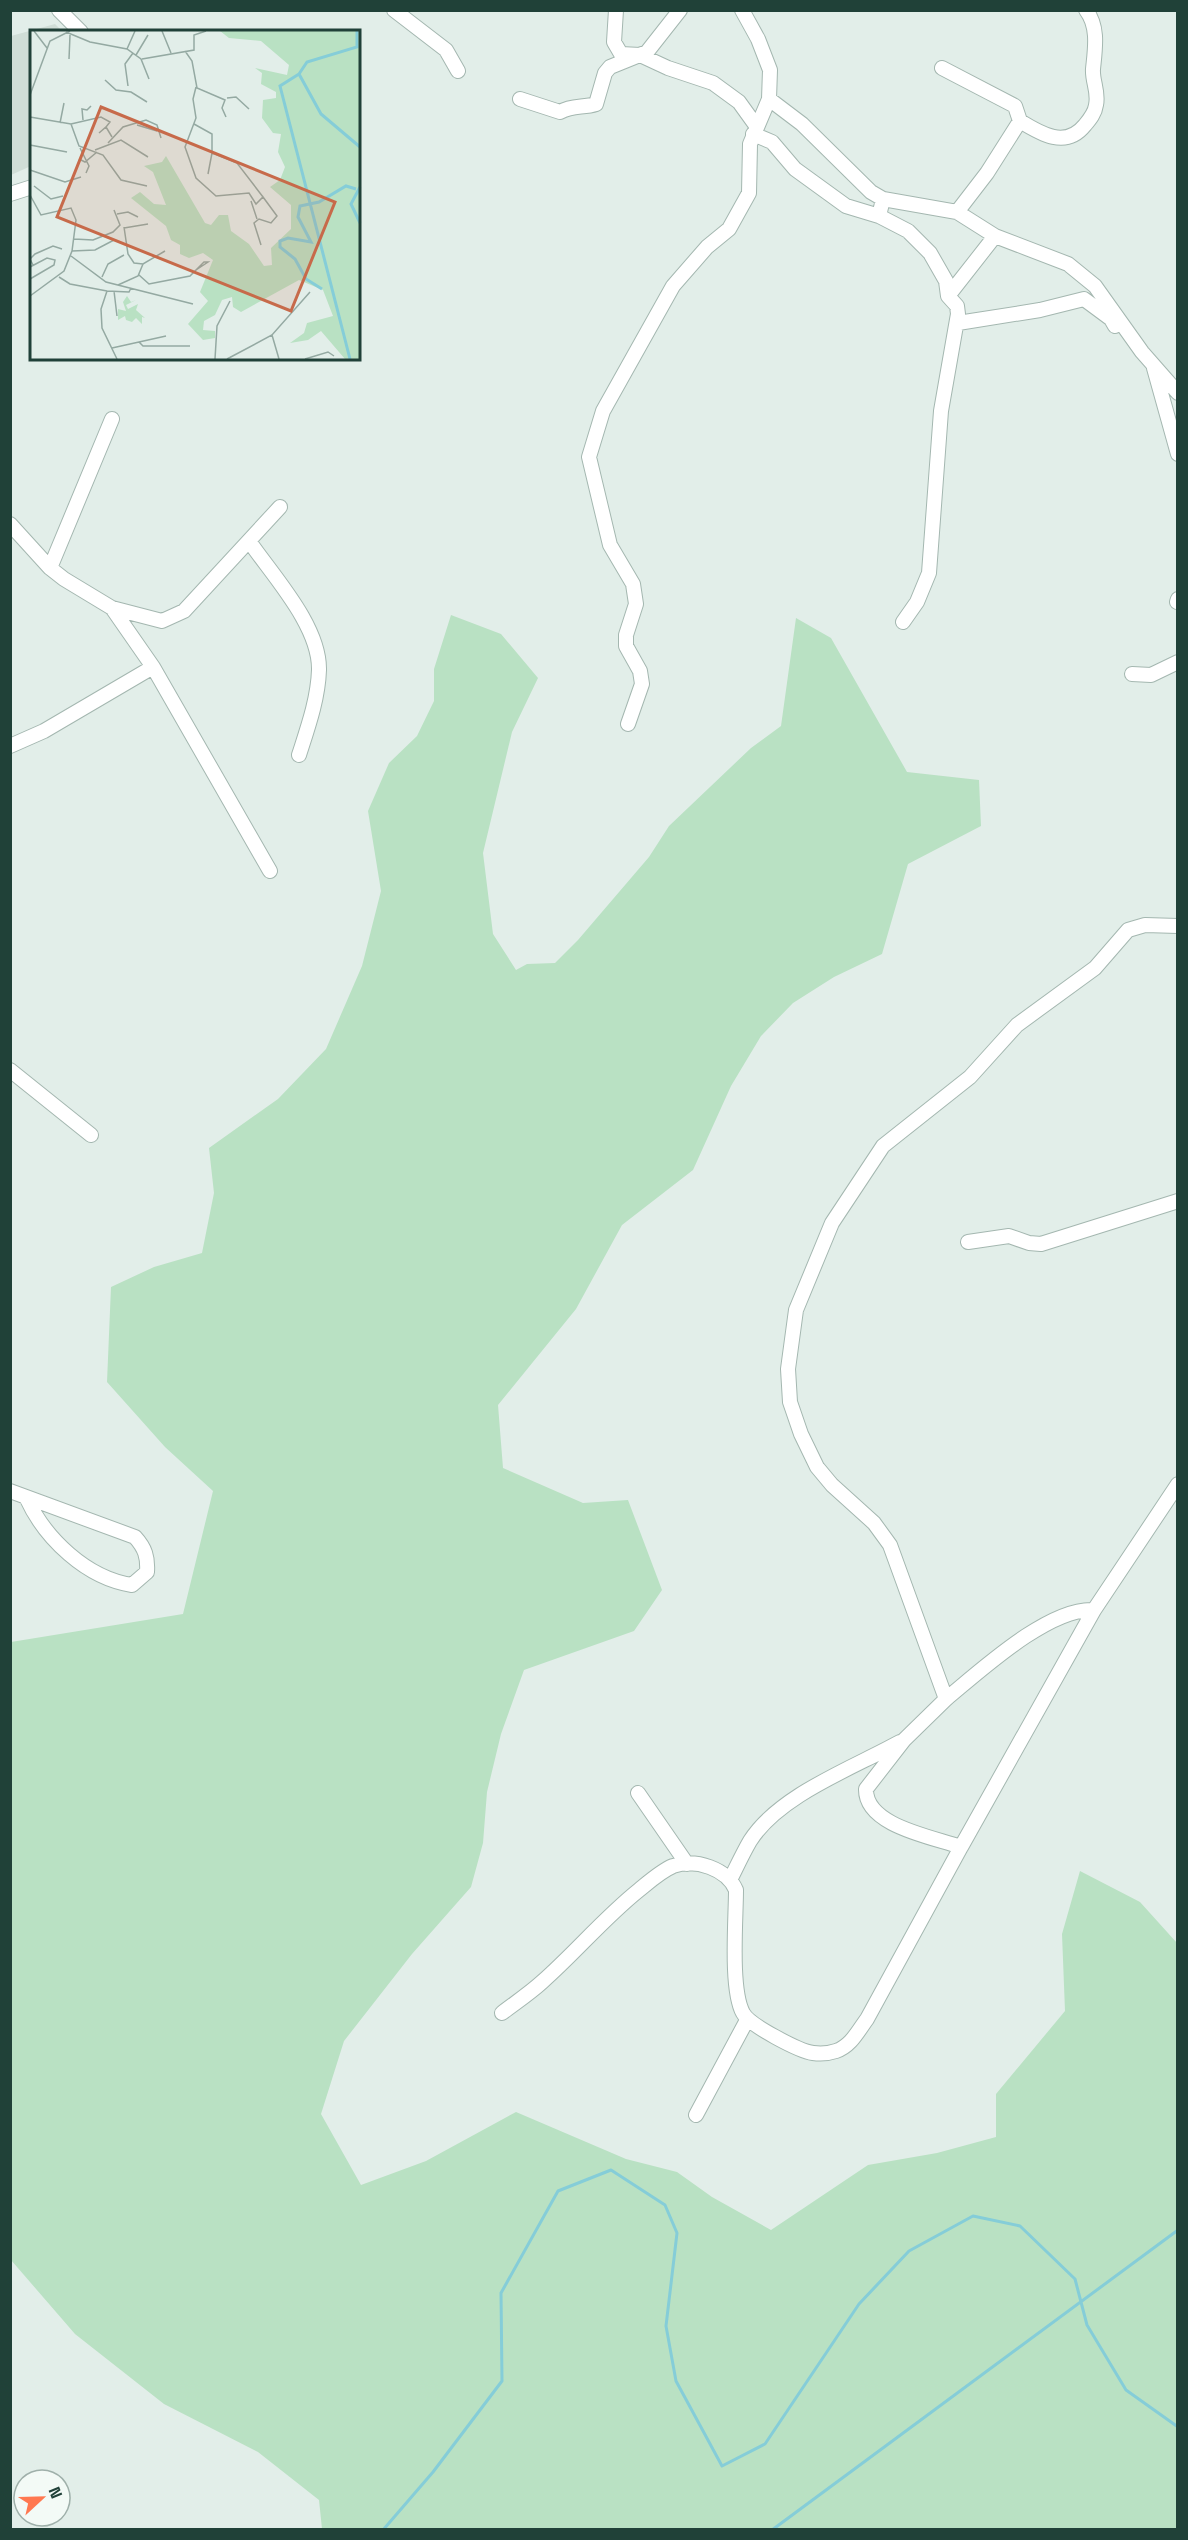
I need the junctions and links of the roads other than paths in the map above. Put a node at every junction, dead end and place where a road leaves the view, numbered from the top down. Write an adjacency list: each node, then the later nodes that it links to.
1 (59, 10): 7 (street)
2 (394, 10): 10 (street)
3 (616, 10): 8 (street)
4 (680, 10): 8 (street)
5 (742, 10): 12 (street)
6 (1086, 10): 13 (street)
7 (79, 30)
8 (640, 55): 11 (street); 14 (street)
9 (942, 68): 13 (street)
10 (458, 71)
11 (520, 99)
12 (769, 99): 14 (street); 17 (street)
13 (1020, 122): 18 (street)
14 (755, 130): 19 (street); 39 (street)
15 (30, 188): 16 (street)
16 (10, 194)
17 (883, 199): 18 (street); 19 (street)
18 (957, 212): 20 (street)
19 (879, 216): 22 (street)
20 (995, 236): 21 (street); 22 (street)
21 (1095, 286): 23 (street); 25 (street)
22 (948, 296): 24 (street)
23 (1084, 299): 24 (street); 25 (street)
24 (958, 323): 35 (street)
25 (1142, 352): 26 (street)
26 (1152, 363): 27 (street); 29 (street)
27 (1178, 393)
28 (112, 419): 33 (street)
29 (1178, 454)
30 (280, 507): 32 (street)
31 (10, 524): 33 (street)
32 (249, 541): 34 (street); 41 (street)
33 (50, 568): 34 (street)
34 (112, 608): 37 (street)
35 (903, 622)
36 (1178, 662): 38 (street)
37 (153, 667): 40 (street); 42 (street)
38 (1132, 674)
39 (628, 724)
40 (10, 746)
41 (299, 755)
42 (270, 871)
43 (1178, 926): 52 (street)
44 (10, 1070): 45 (street)
45 (91, 1135)
46 (1178, 1201): 47 (street)
47 (968, 1242)
48 (1178, 1484): 51 (street)
49 (10, 1491): 50 (street)
50 (27, 1499): 50 (street)
51 (1094, 1610): 52 (street); 55 (street)
52 (946, 1699): 53 (street)
53 (904, 1740): 55 (street); 57 (street)
54 (638, 1793): 56 (street)
55 (961, 1847): 59 (street)
56 (687, 1864): 57 (street); 58 (street)
57 (731, 1878): 59 (street)
58 (502, 2013)
59 (747, 2020): 60 (street)
60 (696, 2115)

